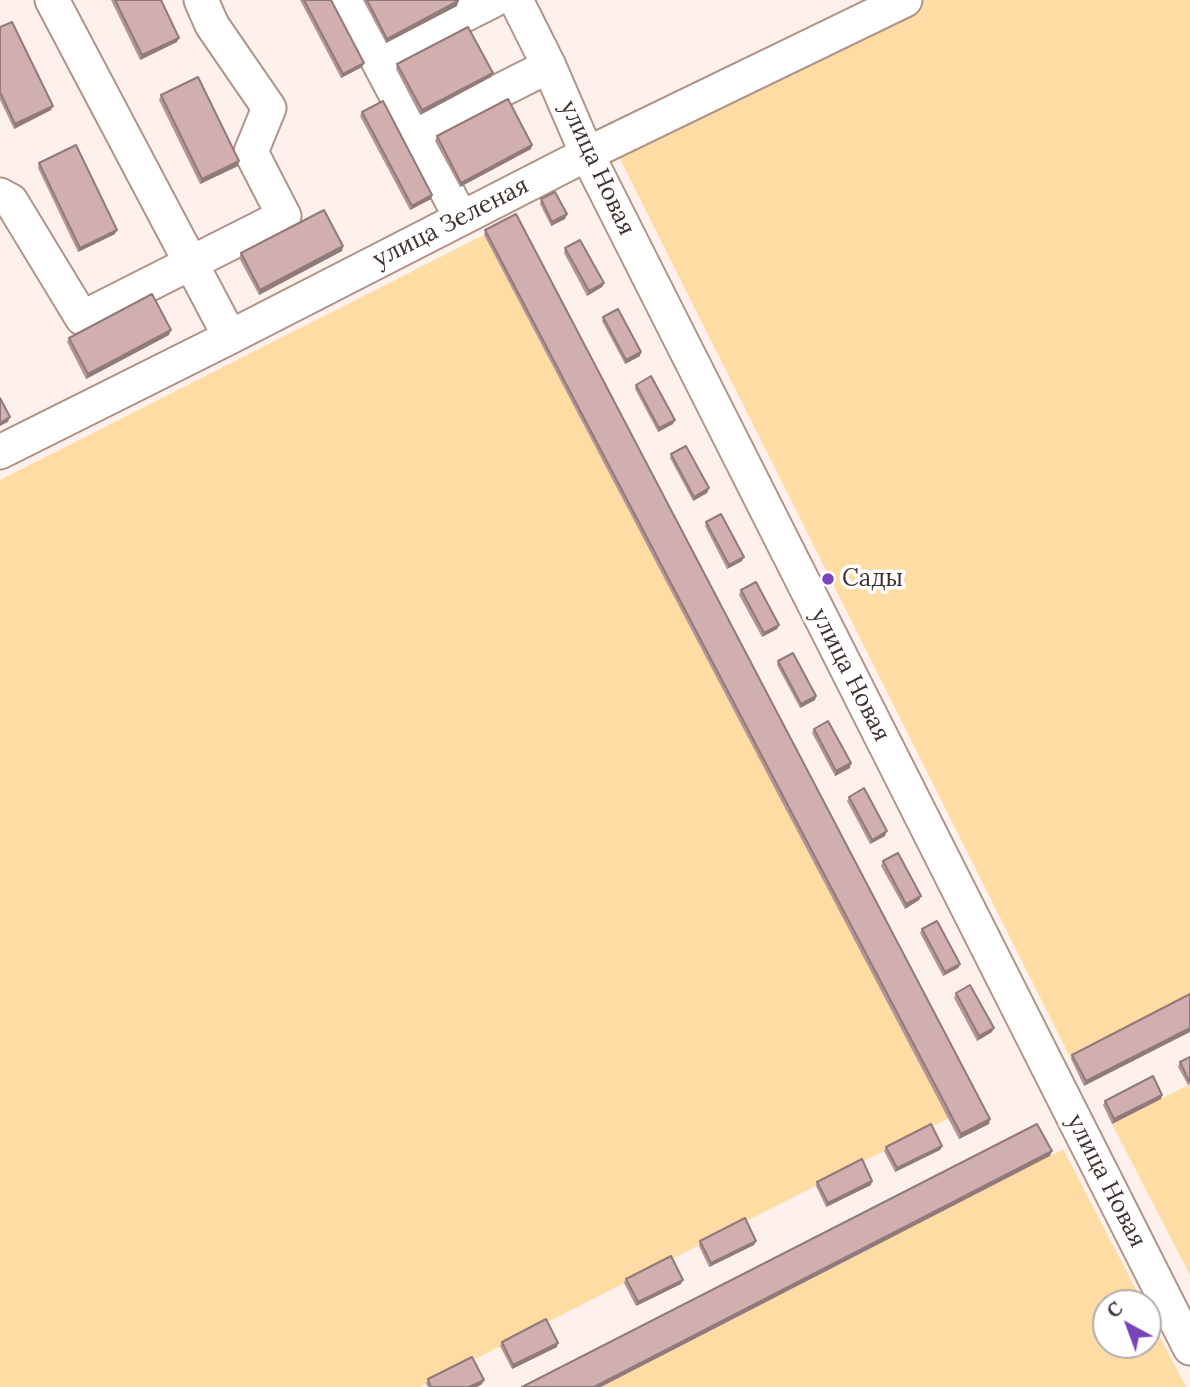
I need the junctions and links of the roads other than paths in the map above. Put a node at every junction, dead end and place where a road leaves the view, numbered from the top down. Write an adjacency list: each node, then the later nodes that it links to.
1 (52, 0): 13 (street)
2 (201, 0): 13 (street)
3 (346, 0): 7 (street)
4 (494, 0): 7 (street)
5 (516, 0): 8 (street, улица Новая)
6 (905, 0): 10 (street, улица Зеленая)
7 (377, 58): 9 (street)
8 (549, 66): 9 (street); 10 (street, улица Новая)
9 (416, 133): 12 (street)
10 (587, 153): 12 (street, улица Зеленая); 16 (street, улица Новая)
11 (0, 195): 13 (street)
12 (461, 218): 14 (street, улица Зеленая)
13 (191, 264): 14 (street)
14 (230, 337): 15 (street, улица Зеленая)
15 (0, 452)
16 (1190, 1348)

